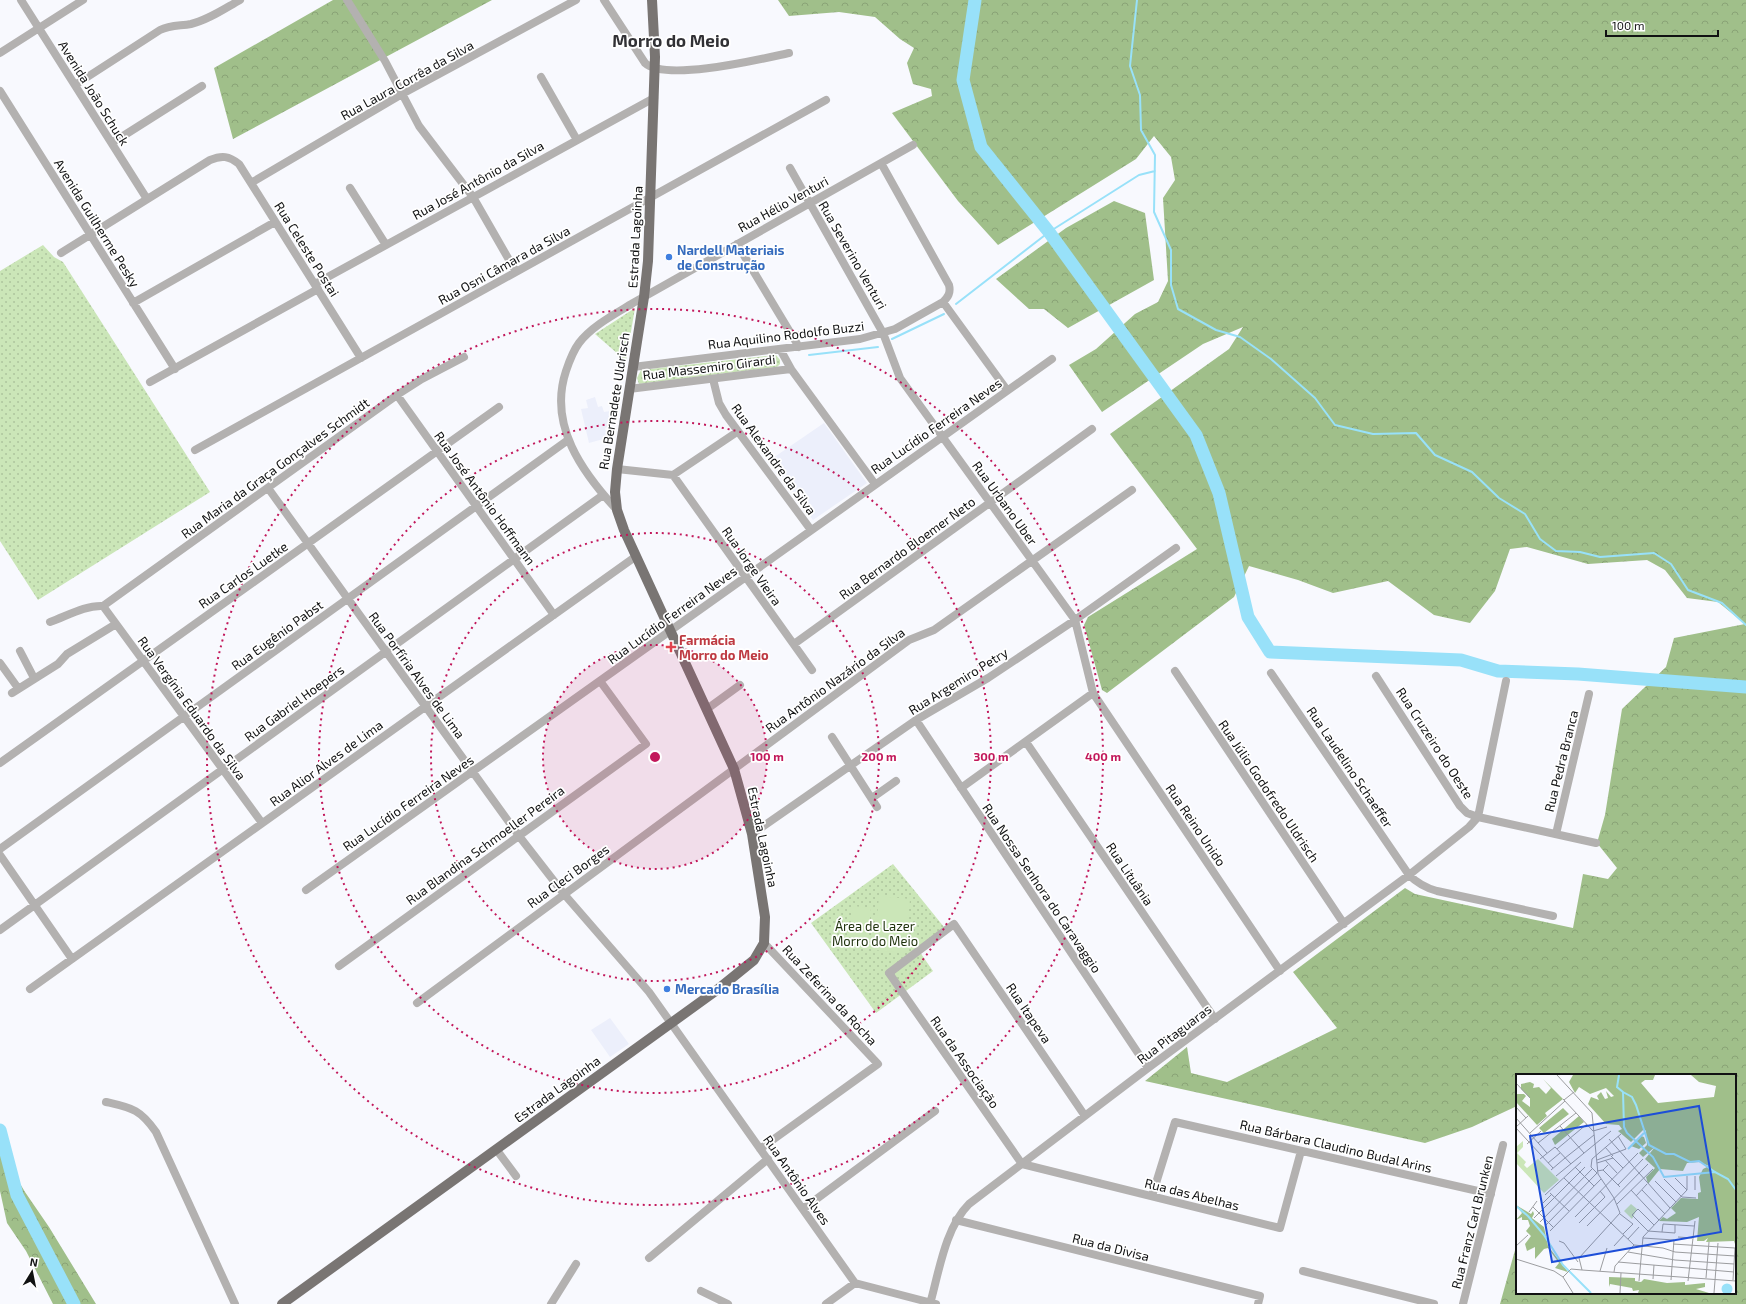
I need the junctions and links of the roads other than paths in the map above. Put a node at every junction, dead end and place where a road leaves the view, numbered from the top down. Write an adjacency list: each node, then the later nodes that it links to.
1 (21, 0): 8 (street, Avenida João Schuck)
2 (82, 0): 8 (street)
3 (240, 0): 13 (street)
4 (347, 0): 16 (street)
5 (576, 0): 16 (street, Rua Laura Corrêa da Silva)
6 (604, 0): 11 (street)
7 (652, 0): 11 (main road, Estrada Lagoinha)
8 (38, 28): 9 (street); 13 (street, Avenida João Schuck)
9 (0, 53)
10 (789, 53): 11 (street)
11 (655, 69): 17 (main road, Estrada Lagoinha)
12 (541, 77): 19 (street)
13 (75, 85): 20 (street, Avenida João Schuck)
14 (202, 86): 20 (street)
15 (0, 91): 31 (street, Avenida Guilherme Pesky)
16 (402, 94): 24 (street, Rua Laura Corrêa da Silva); 26 (street)
17 (654, 98): 19 (street, Rua José Antônio da Silva); 27 (main road, Estrada Lagoinha)
18 (826, 100): 27 (street, Rua Osni Câmara da Silva)
19 (577, 140): 26 (street, Rua José Antônio da Silva)
20 (112, 143): 28 (street, Avenida João Schuck)
21 (913, 145): 22 (street, Rua Hélio Venturi)
22 (881, 163): 29 (street, Rua Hélio Venturi); 38 (street, Rua Aquilino Rodolfo Buzzi)
23 (790, 168): 29 (street, Rua Severino Venturi)
24 (251, 183): 28 (street, Rua Celeste Postai); 30 (street, Rua Celeste Postai)
25 (350, 188): 33 (street)
26 (473, 197): 33 (street, Rua José Antônio da Silva); 35 (street)
27 (650, 198): 35 (street, Rua Osni Câmara da Silva); 37 (main road, Estrada Lagoinha)
28 (147, 199): 31 (street)
29 (810, 204): 32 (street, Rua Hélio Venturi); 40 (street, Rua Severino Venturi)
30 (275, 222): 36 (street, Rua Celeste Postai); 39 (street)
31 (90, 235): 34 (street); 39 (street, Avenida Guilherme Pesky)
32 (737, 244): 37 (street, Rua Hélio Venturi); 41 (street)
33 (386, 245): 36 (street, Rua José Antônio da Silva)
34 (61, 253)
35 (516, 272): 44 (street, Rua Osni Câmara da Silva)
36 (316, 286): 44 (street, Rua Celeste Postai); 47 (street, Rua José Antônio da Silva)
37 (644, 297): 46 (main road, Rua Bernadete Uldrisch); 58 (street, Estrada Lagoinha)
38 (943, 302): 40 (street, Rua Aquilino Rodolfo Buzzi); 52 (street)
39 (133, 303): 47 (street, Avenida Guilherme Pesky)
40 (883, 333): 41 (street, Rua Aquilino Rodolfo Buzzi); 57 (street, Rua Urbano Uber)
41 (799, 347): 42 (street, Rua Aquilino Rodolfo Buzzi)
42 (780, 349): 46 (street, Rua Aquilino Rodolfo Buzzi); 48 (street)
43 (464, 357): 53 (street, Rua Maria da Graça Gonçalves Schmidt)
44 (361, 358): 59 (street, Rua Osni Câmara da Silva)
45 (1052, 359): 52 (street, Rua Lucídio Ferreira Neves)
46 (633, 367): 51 (main road, Rua Bernadete Uldrisch)
47 (174, 369): 50 (street, Rua José Antônio da Silva)
48 (792, 369): 49 (street, Rua Massemiro Girardi); 63 (street)
49 (713, 379): 51 (street, Rua Massemiro Girardi); 56 (street, Rua Alexandre da Silva)
50 (150, 382)
51 (629, 389): 61 (main road, Rua Bernadete Uldrisch)
52 (1007, 390): 57 (street, Rua Lucídio Ferreira Neves)
53 (397, 395): 60 (street, Rua José Antônio Hoffmann); 64 (street, Rua Maria da Graça Gonçalves Schmidt)
54 (499, 407): 60 (street, Rua Carlos Luetke)
55 (1092, 429): 67 (street, Rua Bernardo Bloemer Neto)
56 (738, 432): 62 (street); 70 (street, Rua Alexandre da Silva)
57 (942, 436): 63 (street, Rua Lucídio Ferreira Neves); 67 (street, Rua Urbano Uber)
58 (568, 440): 66 (street, Estrada Lagoinha); 68 (street, Rua Eugênio Pabst)
59 (194, 450)
60 (437, 452): 68 (street, Rua José Antônio Hoffmann); 71 (street, Rua Carlos Luetke)
61 (617, 469): 62 (street); 69 (main road, Rua Bernadete Uldrisch)
62 (673, 475): 76 (street, Rua Jorge Vieira)
63 (876, 484): 70 (street, Rua Lucídio Ferreira Neves)
64 (268, 488): 71 (street, Rua Porfíria Alves de Lima); 78 (street, Rua Maria da Graça Gonçalves Schmidt)
65 (1132, 490): 75 (street, Rua Antônio Nazário da Silva)
66 (603, 495): 69 (street, Estrada Lagoinha); 74 (street, Rua Gabriel Hoepers)
67 (990, 503): 75 (street, Rua Urbano Uber); 84 (street, Rua Bernardo Bloemer Neto)
68 (476, 506): 74 (street, Rua José Antônio Hoffmann); 77 (street, Rua Eugênio Pabst)
69 (617, 510): 73 (main road, Estrada Lagoinha)
70 (811, 530): 76 (street, Rua Lucídio Ferreira Neves)
71 (308, 544): 77 (street, Rua Porfíria Alves de Lima); 87 (street, Rua Carlos Luetke)
72 (1176, 548): 80 (street, Rua Argemiro Petry)
73 (636, 557): 79 (street, Rua Alior Alves de Lima); 83 (main road, Estrada Lagoinha)
74 (514, 559): 79 (street, Rua José Antônio Hoffmann); 86 (street, Rua Gabriel Hoepers)
75 (1032, 561): 80 (street, Rua Urbano Uber); 108 (street, Rua Antônio Nazário da Silva)
76 (745, 577): 83 (street, Rua Lucídio Ferreira Neves); 84 (street, Rua Jorge Vieira)
77 (347, 599): 86 (street, Rua Porfíria Alves de Lima); 101 (street, Rua Eugênio Pabst)
78 (103, 606): 81 (street); 82 (street, Rua Vergínia Eduardo da Silva)
79 (554, 615): 99 (street, Rua Alior Alves de Lima)
80 (1075, 620): 97 (street, Rua Urbano Uber); 102 (street, Rua Argemiro Petry)
81 (50, 622)
82 (116, 624): 87 (street, Rua Vergínia Eduardo da Silva); 93 (street)
83 (671, 631): 94 (street, Rua Lucídio Ferreira Neves); 100 (main road, Estrada Lagoinha)
84 (794, 644): 89 (street, Rua Jorge Vieira)
85 (20, 651): 93 (street)
86 (385, 652): 99 (street, Rua Porfíria Alves de Lima); 107 (street, Rua Gabriel Hoepers)
87 (143, 661): 101 (street, Rua Vergínia Eduardo da Silva); 105 (street, Rua Carlos Luetke)
88 (0, 663): 93 (street)
89 (812, 670)
90 (1174, 671): 127 (street, Rua Júlio Godofredo Uldrisch)
91 (1271, 673): 122 (street, Rua Laudelino Schaeffer)
92 (1376, 676): 114 (street, Rua Cruzeiro do Oeste)
93 (34, 678)
94 (600, 681): 109 (street, Rua Lucídio Ferreira Neves); 118 (street, Rua Blandina Schmoeller Pereira)
95 (1506, 681): 114 (street)
96 (740, 686): 100 (street)
97 (1093, 693): 104 (street); 132 (street, Rua Reino Unido)
98 (1590, 694): 117 (street, Rua Pedra Branca)
99 (425, 707): 109 (street, Rua Porfíria Alves de Lima); 115 (street, Rua Alior Alves de Lima)
100 (707, 709): 108 (main road, Estrada Lagoinha)
101 (184, 716): 107 (street, Rua Vergínia Eduardo da Silva); 120 (street, Rua Eugênio Pabst)
102 (916, 720): 106 (street, Rua Argemiro Petry); 111 (street, Rua Nossa Senhora do Caravaggio)
103 (832, 737): 106 (street)
104 (1026, 742): 111 (street); 136 (street, Rua Lituânia)
105 (0, 763)
106 (850, 766): 112 (street); 116 (street, Rua Argemiro Petry)
107 (222, 769): 115 (street, Rua Vergínia Eduardo da Silva); 125 (street, Rua Gabriel Hoepers)
108 (734, 769): 116 (main road, Estrada Lagoinha); 124 (street, Rua Cleci Borges)
109 (472, 772): 118 (street, Rua Porfíria Alves de Lima); 123 (street, Rua Lucídio Ferreira Neves)
110 (896, 781): 112 (street)
111 (961, 788): 138 (street, Rua Nossa Senhora do Caravaggio)
112 (872, 798): 113 (street)
113 (877, 807)
114 (1478, 817): 117 (street, Rua Cruzeiro do Oeste); 122 (street, Rua Pitaguaras)
115 (262, 824): 130 (street, Rua Alior Alves de Lima)
116 (752, 834): 129 (main road, Estrada Lagoinha)
117 (1556, 834): 119 (street, Rua Cruzeiro do Oeste)
118 (519, 836): 124 (street, Rua Porfíria Alves de Lima); 131 (street, Rua Blandina Schmoeller Pereira)
119 (1596, 843)
120 (0, 848)
121 (0, 855): 125 (street)
122 (1409, 875): 126 (street, Rua Laudelino Schaeffer); 127 (street, Rua Pitaguaras)
123 (306, 890)
124 (564, 894): 135 (street, Rua Cleci Borges); 137 (street, Rua Porfíria Alves de Lima)
125 (35, 905): 128 (street, Rua Gabriel Hoepers); 130 (street)
126 (1553, 916)
127 (1344, 924): 132 (street, Rua Pitaguaras)
128 (0, 930)
129 (764, 943): 137 (main road, Estrada Lagoinha); 144 (street, Rua Zeferina da Rocha)
130 (72, 959): 134 (street, Rua Alior Alves de Lima)
131 (339, 966)
132 (1280, 971): 136 (street, Rua Pitaguaras)
133 (889, 973): 141 (street, Rua Itapeva); 147 (street, Rua da Associação)
134 (30, 989)
135 (417, 1003)
136 (1215, 1018): 138 (street, Rua Pitaguaras)
137 (672, 1023): 143 (main road, Estrada Lagoinha); 144 (street, Rua Antônio Alves)
138 (1148, 1068): 141 (street, Rua Pitaguaras)
139 (106, 1102): 160 (street)
140 (935, 1111): 151 (street)
141 (1084, 1116): 147 (street, Rua Pitaguaras)
142 (1503, 1145): 149 (street, Rua Franz Carl Brunken)
143 (496, 1149): 148 (street); 161 (main road, Estrada Lagoinha)
144 (760, 1149): 146 (street, Rua Antônio Alves)
145 (1301, 1151): 149 (street, Rua Bárbara Claudino Budal Arins); 150 (street, Rua Bárbara Claudino Budal Arins); 150 (street, Rua das Abelhas)
146 (768, 1159): 151 (street, Rua Antônio Alves); 153 (street)
147 (1022, 1164): 150 (street, Rua das Abelhas); 152 (street, Rua Pitaguaras)
148 (516, 1176)
149 (1491, 1194): 166 (street, Rua Franz Carl Brunken)
150 (1152, 1196)
151 (803, 1208): 156 (street, Rua Antônio Alves)
152 (956, 1220): 158 (street, Rua da Divisa); 159 (street, Rua Pitaguaras)
153 (649, 1258)
154 (576, 1264): 162 (street)
155 (1303, 1271): 165 (street)
156 (855, 1282): 159 (street); 164 (street)
157 (701, 1291): 163 (street)
158 (1259, 1300)
159 (932, 1303)
160 (235, 1304)
161 (282, 1304)
162 (551, 1304)
163 (728, 1304)
164 (826, 1304)
165 (1434, 1304)
166 (1463, 1304)

